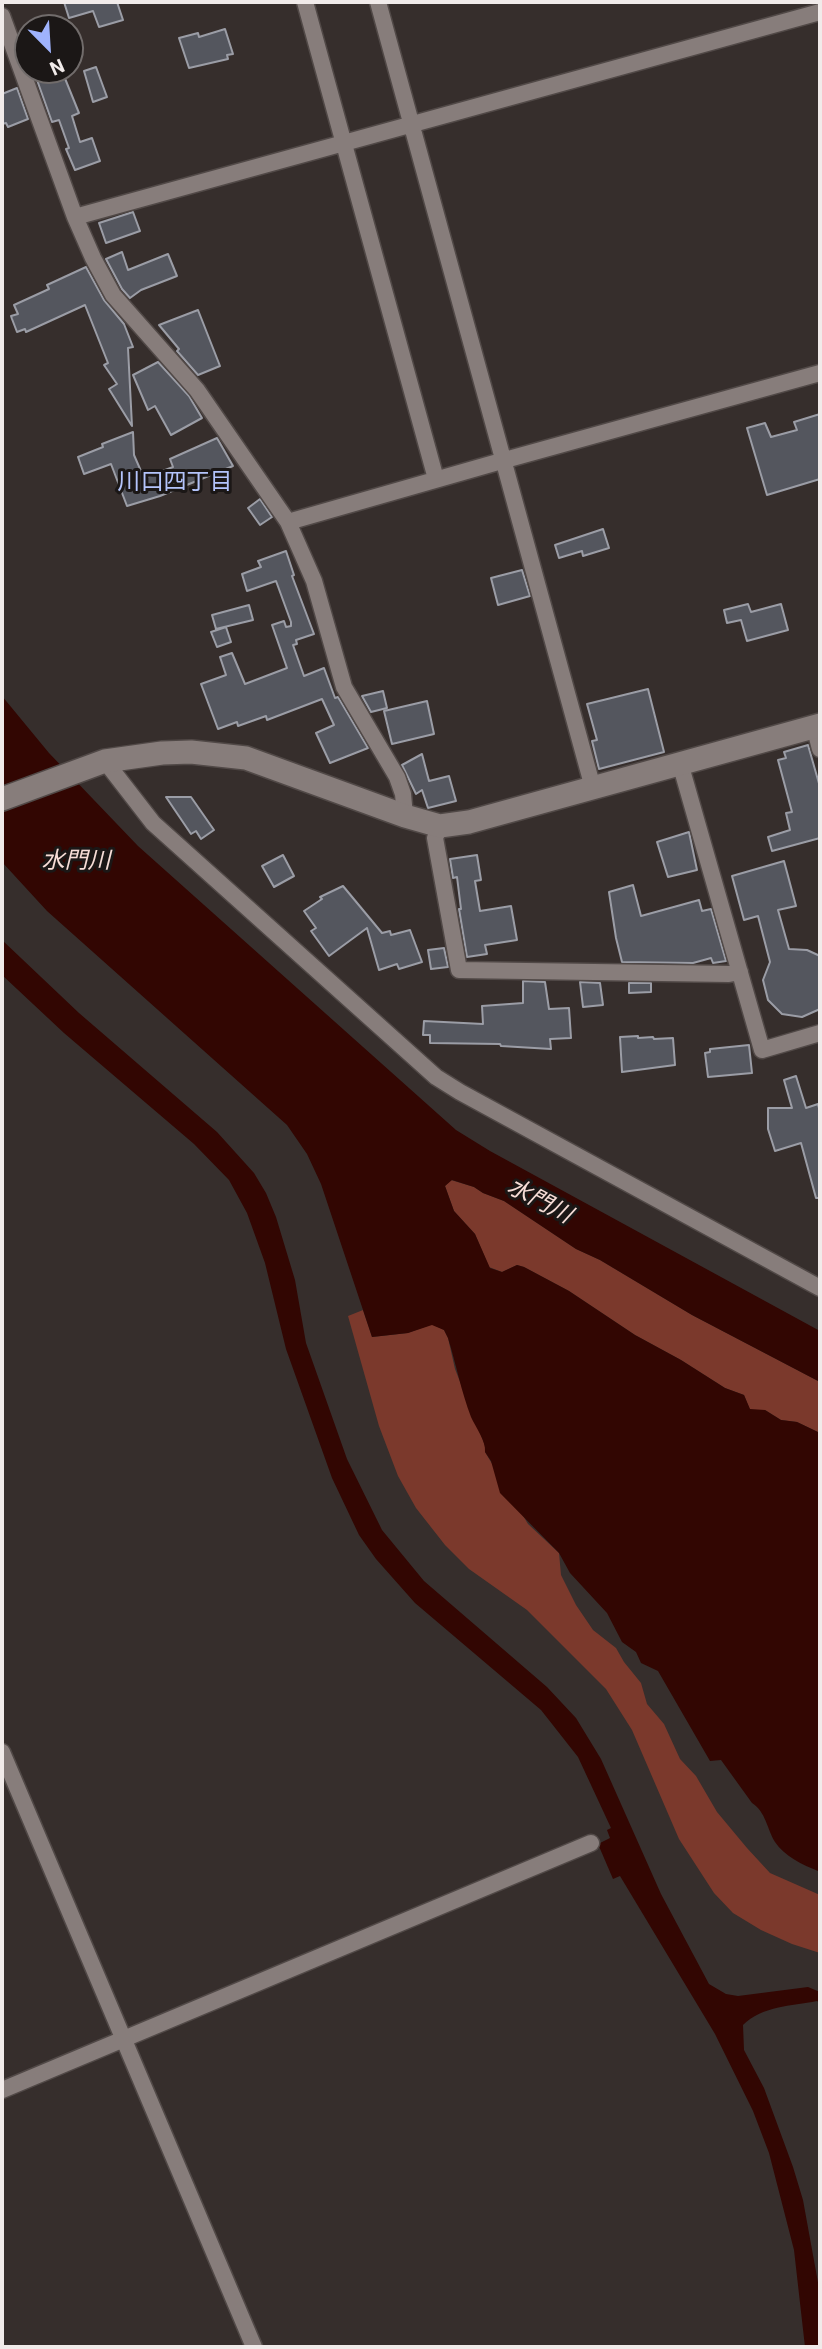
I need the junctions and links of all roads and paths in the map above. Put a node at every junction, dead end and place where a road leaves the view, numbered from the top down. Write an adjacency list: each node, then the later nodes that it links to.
1 (304, 2): 6 (street)
2 (378, 2): 5 (street)
3 (820, 12): 5 (street)
4 (2, 16): 7 (street)
5 (411, 123): 6 (street); 9 (street)
6 (342, 144): 7 (street); 10 (street)
7 (75, 217): 11 (street)
8 (820, 373): 9 (street)
9 (505, 460): 10 (street); 16 (street)
10 (436, 479): 11 (street)
11 (288, 522): 18 (street)
12 (817, 726): 13 (street); 15 (street)
13 (820, 749)
14 (105, 761): 17 (street); 18 (street); 22 (street)
15 (680, 763): 16 (street); 20 (street)
16 (593, 788): 19 (street)
17 (2, 799)
18 (405, 816): 19 (street)
19 (440, 826): 20 (street)
20 (740, 972): 21 (street)
21 (820, 1033)
22 (820, 1289)
23 (2, 1752): 25 (street)
24 (591, 1843): 25 (street)
25 (123, 2038): 26 (street); 27 (street)
26 (2, 2090)
27 (254, 2347)

